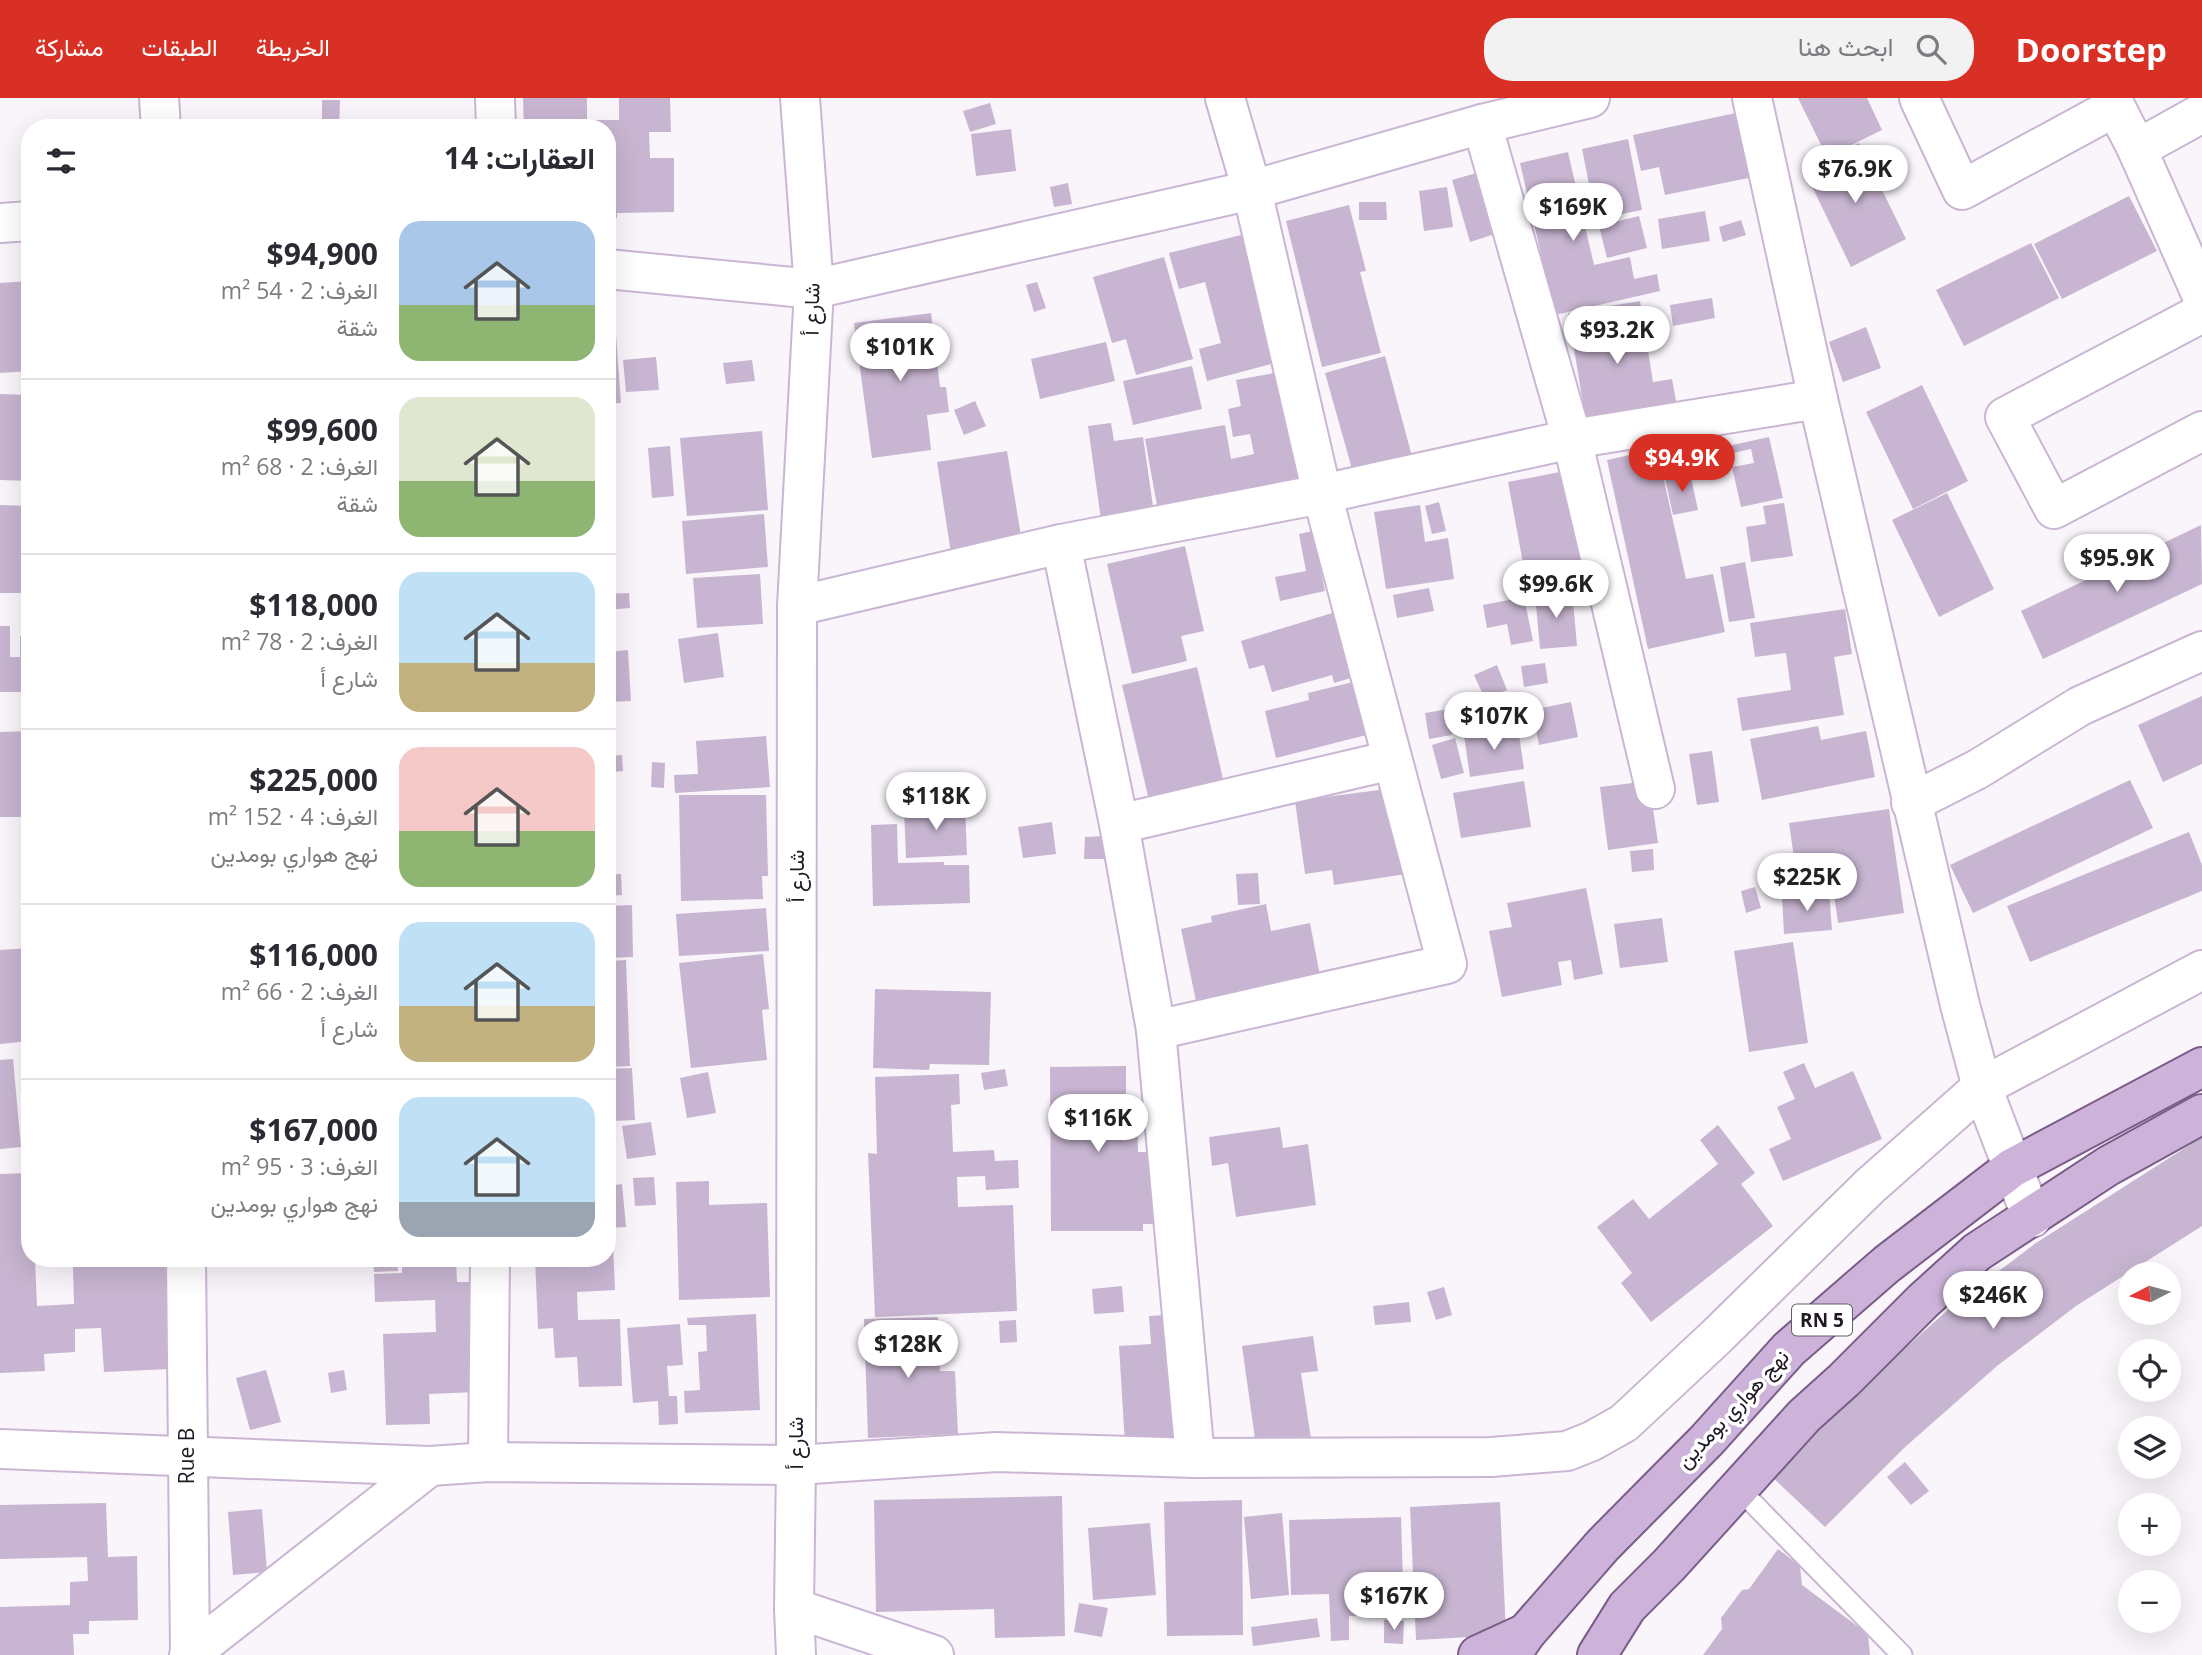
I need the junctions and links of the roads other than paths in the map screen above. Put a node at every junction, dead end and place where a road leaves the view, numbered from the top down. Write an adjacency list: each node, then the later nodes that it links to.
1 (159, 98): 10 (street)
2 (495, 98): 11 (street)
3 (800, 98): 18 (street, شارع أ)
4 (1225, 98): 14 (street)
5 (1590, 98): 12 (street)
6 (1752, 98): 21 (street)
7 (1919, 98): 8 (street)
8 (2113, 103): 13 (street)
9 (2202, 113): 13 (street)
10 (160, 119)
11 (496, 119)
12 (1482, 124): 14 (street); 23 (street)
13 (2137, 149): 19 (street)
14 (1252, 190): 18 (street); 24 (street)
15 (21, 222): 16 (street)
16 (0, 223)
17 (616, 270): 18 (street)
18 (814, 289): 26 (street, شارع أ)
19 (2202, 296)
20 (2202, 313): 22 (street)
21 (1818, 399): 23 (street); 30 (street)
22 (2202, 431)
23 (1572, 439): 24 (street); 29 (street)
24 (1322, 494): 25 (street); 28 (street)
25 (1061, 544): 26 (street); 31 (street)
26 (797, 606): 45 (street, شارع أ)
27 (2202, 651): 30 (street)
28 (1392, 760): 31 (street); 33 (street)
29 (1655, 789)
30 (1911, 803): 35 (street)
31 (1119, 824): 33 (street)
32 (2202, 970): 35 (street)
33 (1156, 1030): 43 (street)
34 (2202, 1067): 37 (main road, نهج هواري بومدين / RN 5)
35 (1982, 1087): 37 (street); 43 (street)
36 (2202, 1114): 38 (main road, RN 5)
37 (2012, 1168): 38 (street); 49 (main road, نهج هواري بومدين / RN 5)
38 (2032, 1217): 47 (main road, RN 5)
39 (186, 1267): 42 (street, Rue B)
40 (490, 1267): 44 (street)
41 (0, 1449): 42 (street)
42 (187, 1457): 46 (street); 50 (street, Rue B)
43 (1195, 1458): 45 (street)
44 (488, 1462): 45 (street); 46 (street)
45 (796, 1465): 48 (street, شارع أ)
46 (430, 1466): 50 (street)
47 (1739, 1489): 54 (main road, RN 5); 55 (lane)
48 (794, 1608): 51 (street, شارع أ); 52 (street)
49 (1518, 1644): 53 (main road)
50 (189, 1654)
51 (796, 1655)
52 (934, 1655)
53 (1478, 1655)
54 (1597, 1655)
55 (1902, 1655)

